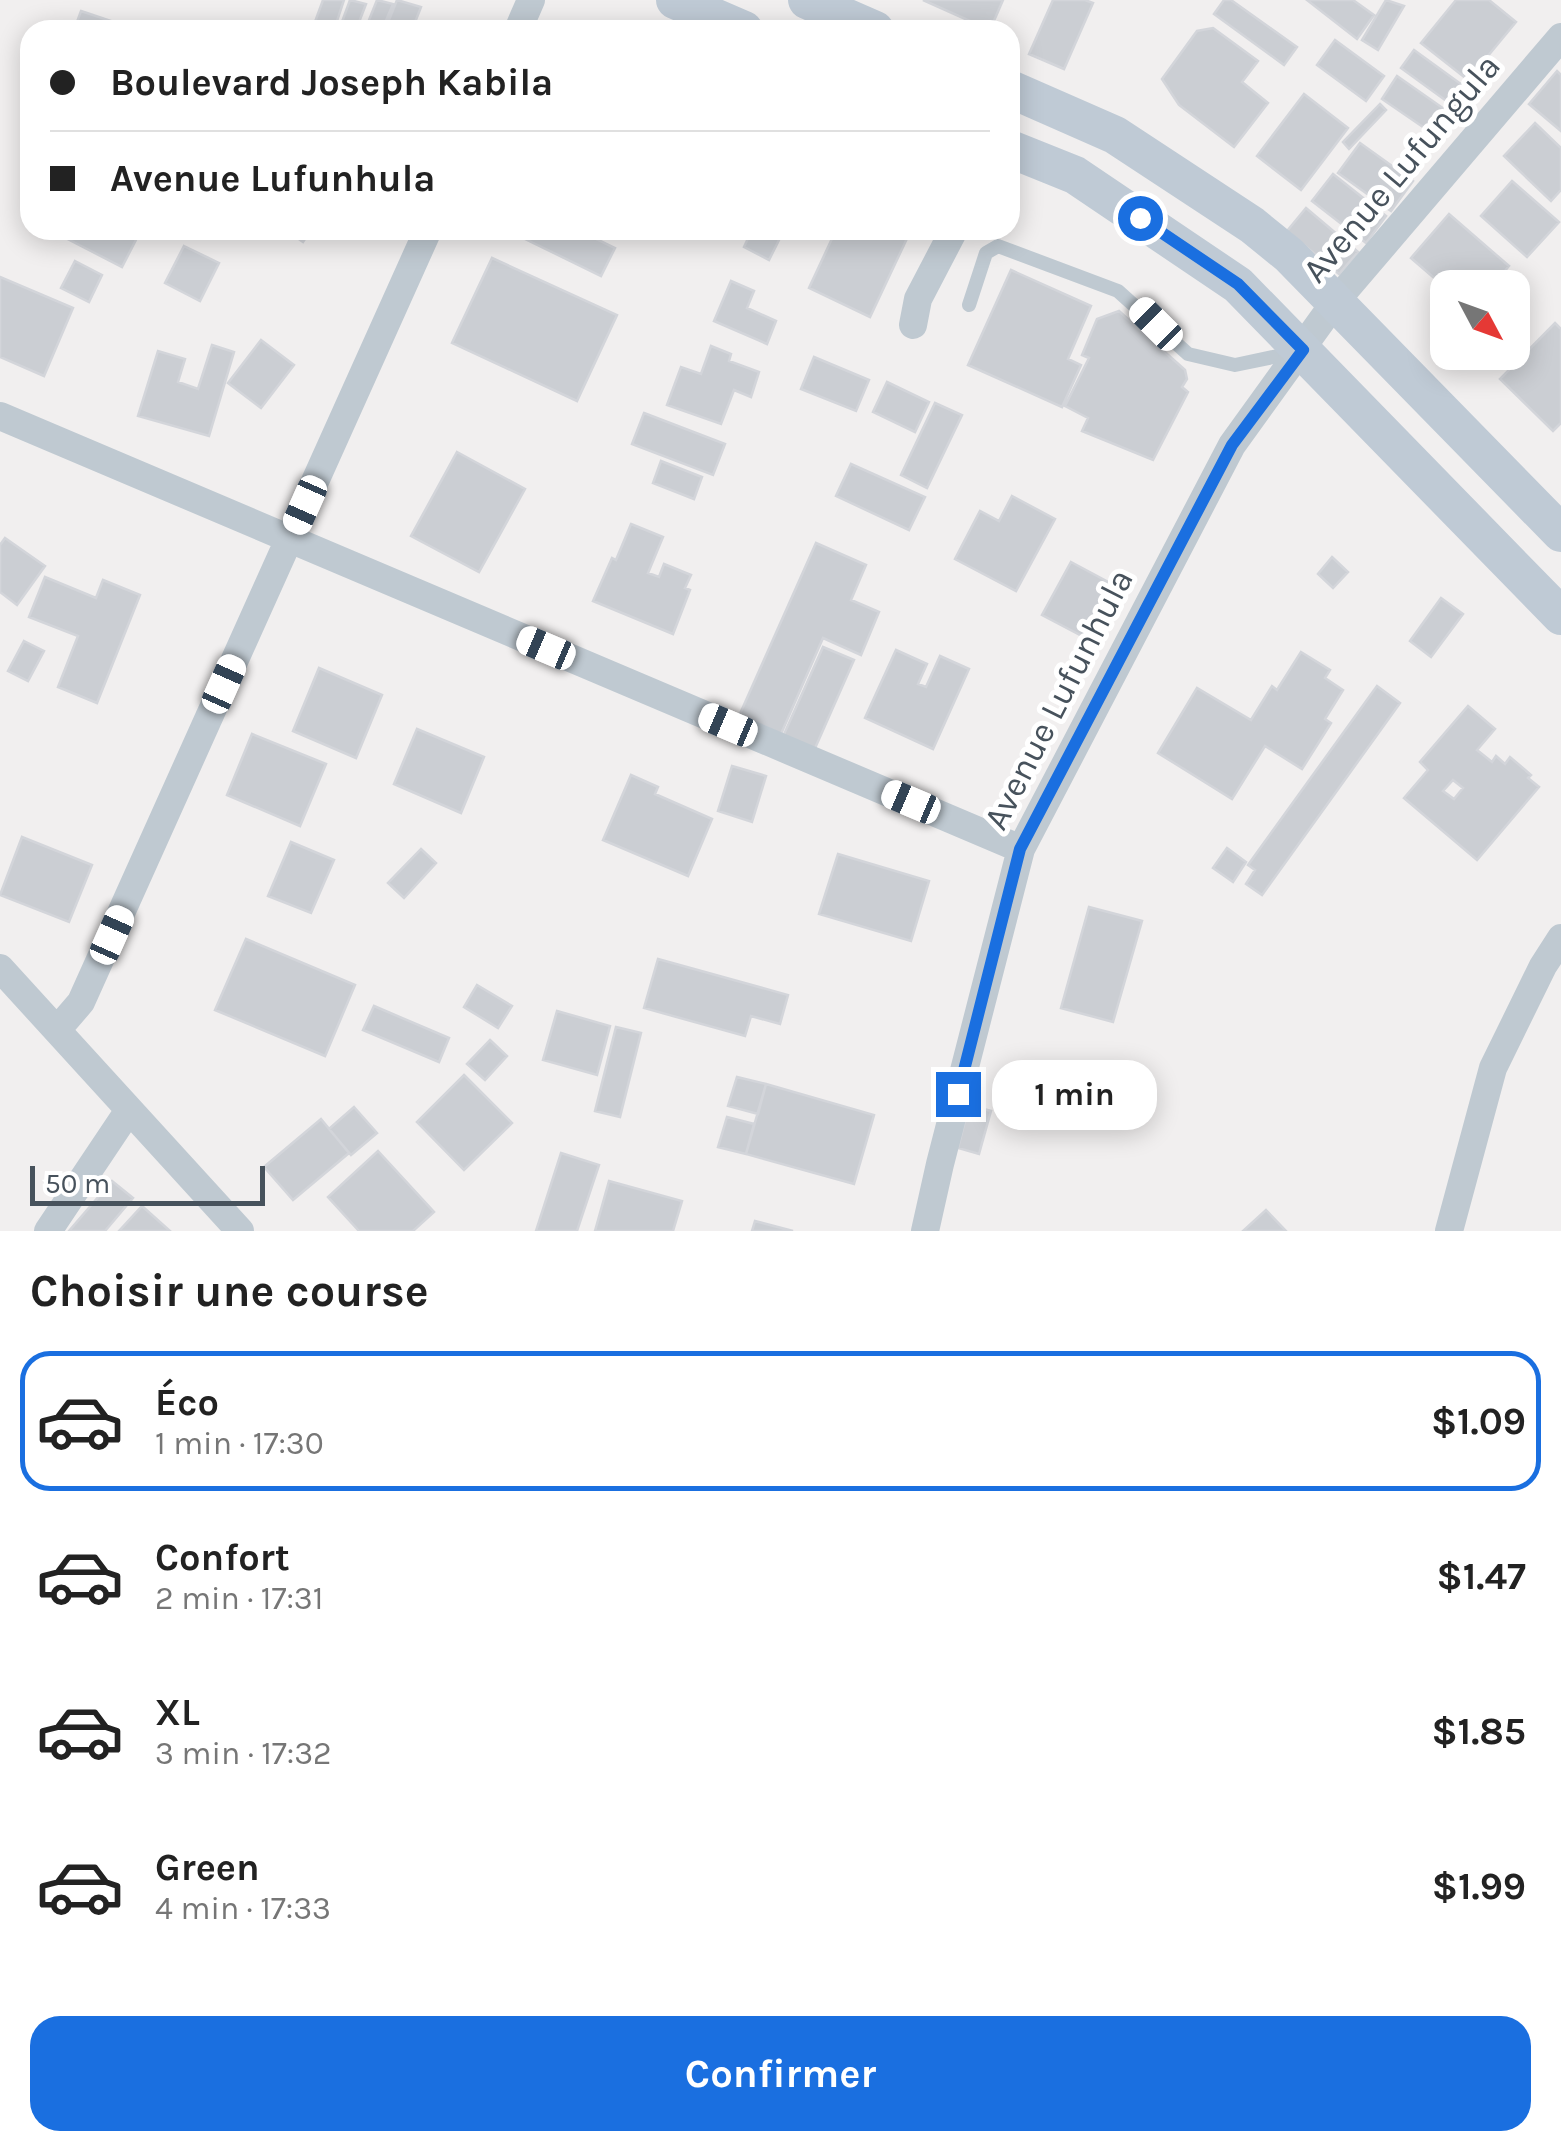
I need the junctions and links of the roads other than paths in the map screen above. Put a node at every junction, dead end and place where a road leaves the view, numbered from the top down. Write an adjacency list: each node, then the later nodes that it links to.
1 (675, 0): 3 (street)
2 (807, 0): 4 (street)
3 (721, 20)
4 (852, 20)
5 (1561, 37): 10 (street, Avenue Lufungula)
6 (1020, 94): 10 (street)
7 (1020, 153): 13 (street)
8 (424, 240): 16 (street)
9 (949, 240): 12 (street)
10 (1335, 302): 13 (street, Avenue Lufungula); 15 (street)
11 (969, 305): 13 (lane)
12 (913, 325)
13 (1303, 350): 17 (street); 18 (street, Avenue Lufunhula)
14 (0, 416): 16 (street)
15 (1561, 533)
16 (290, 540): 18 (street); 21 (street)
17 (1561, 616)
18 (1020, 849): 25 (street, Avenue Lufunhula)
19 (1561, 938): 26 (street)
20 (0, 968): 21 (street)
21 (57, 1030): 22 (street)
22 (130, 1110): 23 (street); 24 (street)
23 (48, 1231)
24 (240, 1231)
25 (925, 1231)
26 (1449, 1231)

